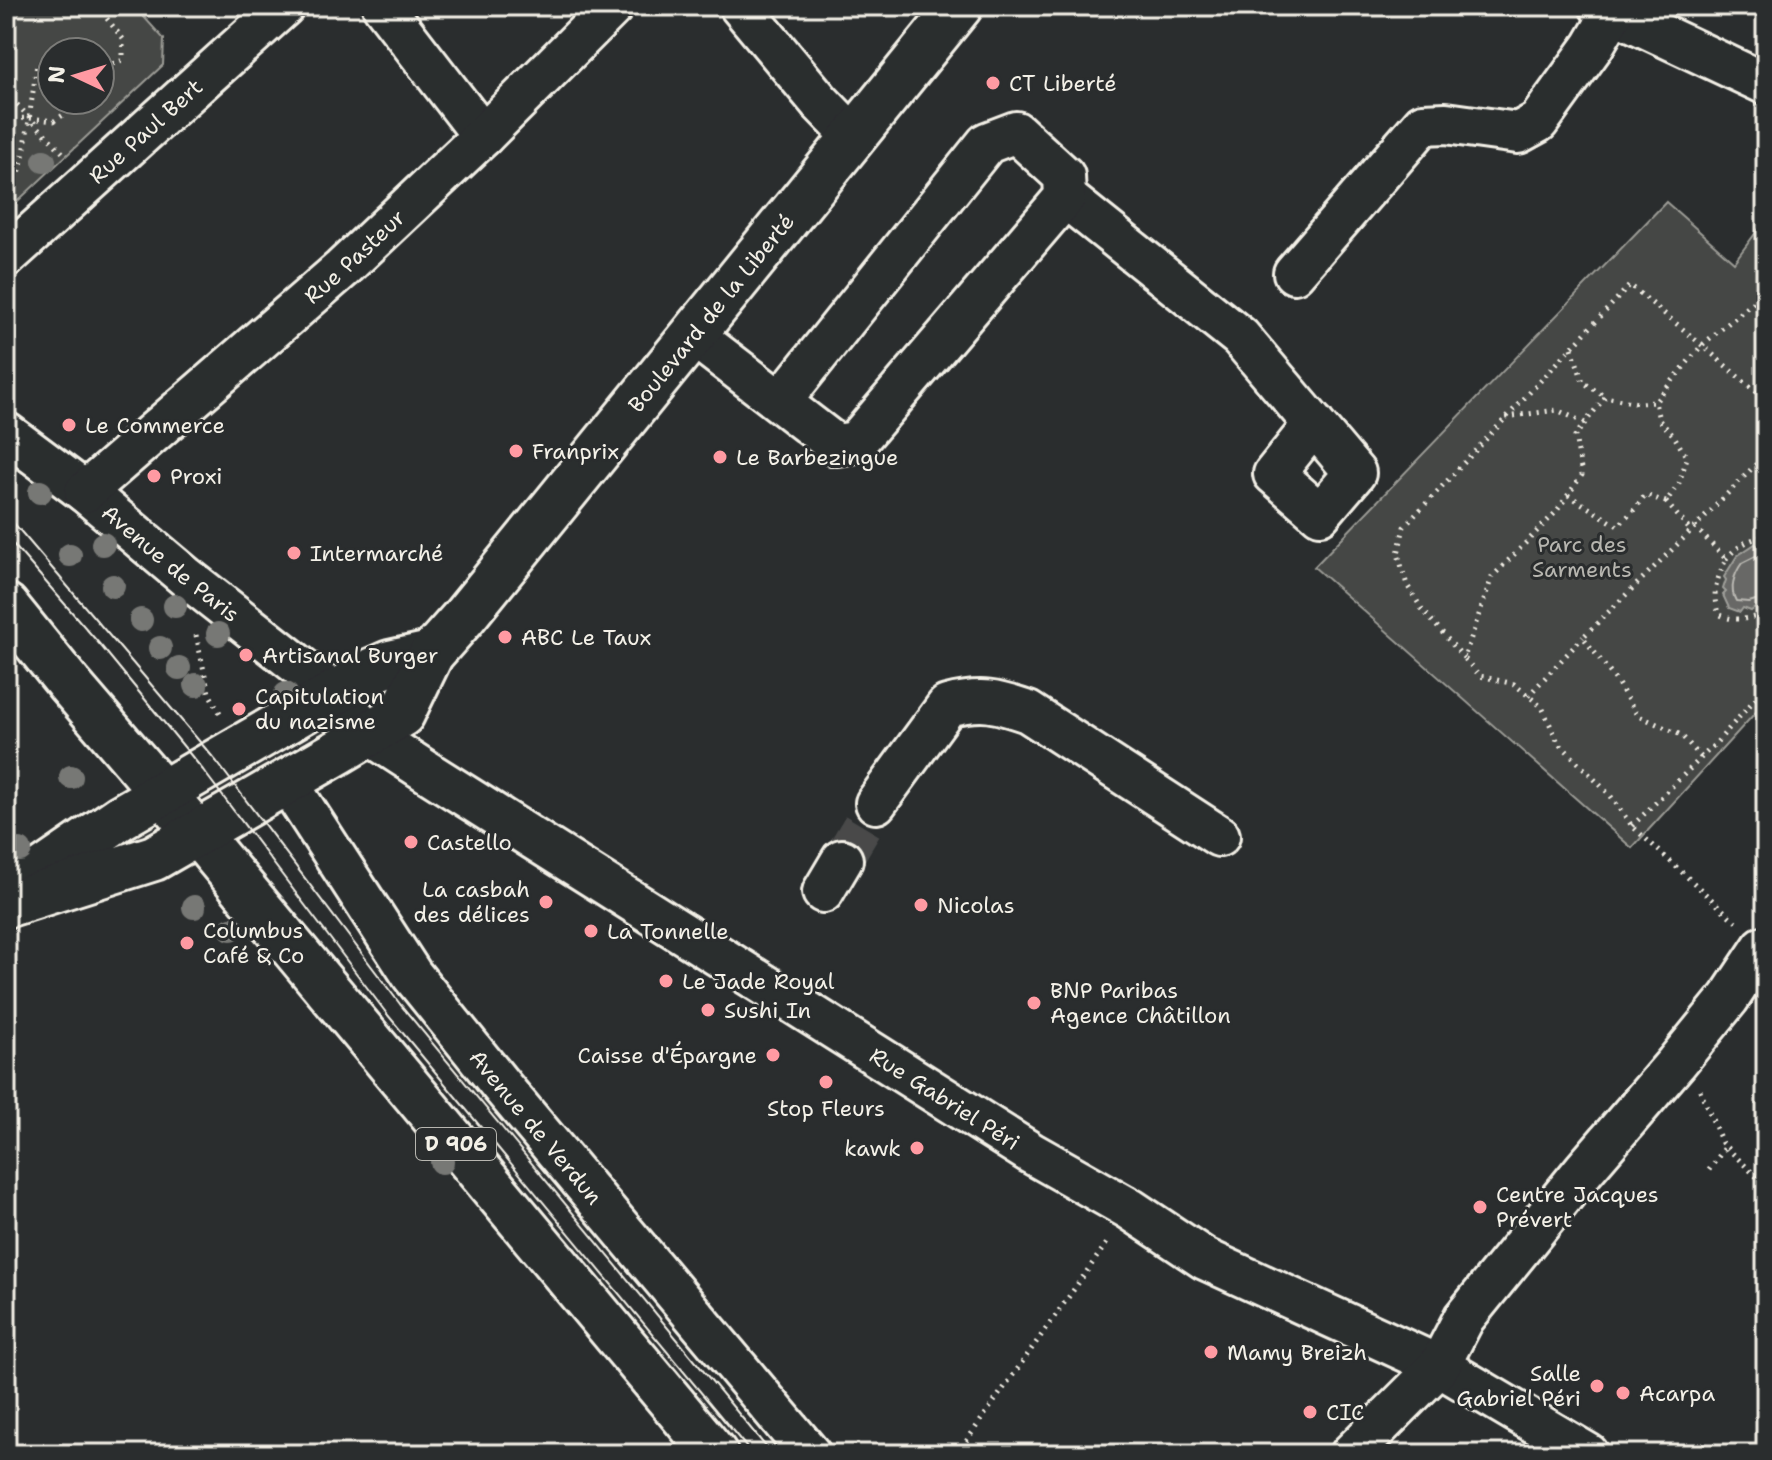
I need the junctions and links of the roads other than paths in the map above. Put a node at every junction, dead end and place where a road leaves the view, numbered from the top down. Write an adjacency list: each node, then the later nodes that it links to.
1 (284, 6): 11 (street, Rue Paul Bert)
2 (383, 6): 8 (street)
3 (613, 6): 8 (street, Rue Pasteur)
4 (740, 6): 9 (street)
5 (960, 6): 9 (main road, Boulevard de la Liberté)
6 (1606, 9): 7 (street); 12 (street)
7 (1766, 84)
8 (483, 136): 17 (street, Rue Pasteur)
9 (854, 137): 13 (main road, Boulevard de la Liberté)
10 (1065, 197): 14 (street); 14 (street); 15 (street)
11 (6, 257)
12 (1294, 273)
13 (693, 335): 14 (street); 19 (main road, Boulevard de la Liberté)
14 (780, 402)
15 (1314, 424)
16 (6, 433): 17 (street, Avenue de Paris)
17 (85, 492): 20 (street, Avenue de Paris)
18 (6, 606): 23 (main road, D 906)
19 (431, 654): 20 (main road); 21 (main road, Boulevard de la Liberté)
20 (335, 694): 21 (street, Rue Gabriel Péri); 23 (main road)
21 (369, 734): 22 (main road, Boulevard de la Liberté); 30 (street, Rue Gabriel Péri)
22 (287, 782): 25 (main road, Boulevard de la Liberté); 32 (street, Avenue de Verdun)
23 (161, 794): 25 (main road, D 906); 27 (main road)
24 (876, 803): 26 (street)
25 (197, 833): 28 (main road, Boulevard de la Liberté); 31 (main road, D 906)
26 (1219, 836)
27 (6, 896)
28 (6, 905)
29 (1763, 947): 30 (street)
30 (1439, 1366): 33 (street); 34 (street, Rue Gabriel Péri)
31 (715, 1454)
32 (810, 1454)
33 (1351, 1454)
34 (1588, 1454)

